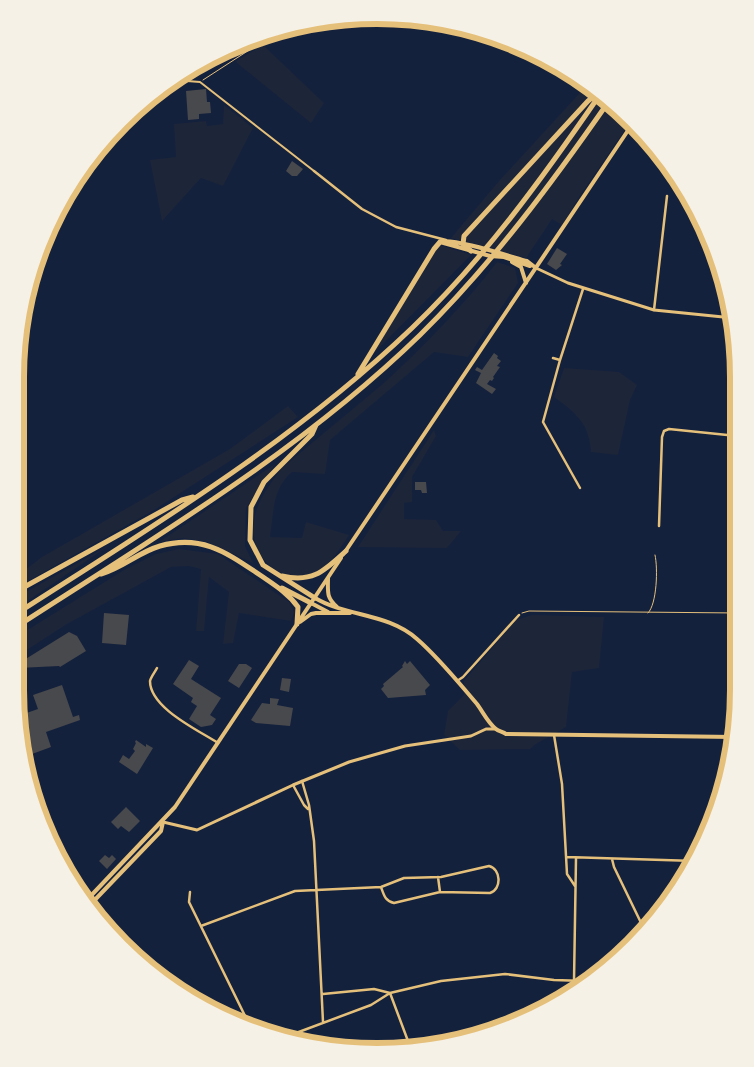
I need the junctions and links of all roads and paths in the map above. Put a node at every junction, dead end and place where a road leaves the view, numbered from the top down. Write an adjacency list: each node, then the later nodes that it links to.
1 (259, 44): 3 (path)
2 (185, 80): 3 (street)
3 (200, 82): 8 (street)
4 (593, 98): 11 (highway)
5 (595, 99): 22 (highway)
6 (605, 107): 23 (highway)
7 (629, 129): 15 (main road)
8 (314, 171): 10 (street)
9 (667, 196): 18 (street)
10 (443, 241): 11 (main road); 22 (highway)
11 (463, 246): 12 (highway); 14 (main road)
12 (471, 251): 13 (main road)
13 (506, 258): 14 (main road); 16 (main road)
14 (513, 259): 15 (main road)
15 (536, 268): 16 (main road); 17 (street)
16 (526, 283): 28 (main road)
17 (583, 289): 18 (street); 21 (street)
18 (654, 310): 19 (street)
19 (725, 317)
20 (553, 358): 21 (street)
21 (560, 360): 25 (street)
22 (356, 379): 26 (highway)
23 (316, 424): 30 (highway); 31 (highway)
24 (730, 435): 27 (street)
25 (580, 488)
26 (198, 496): 34 (highway); 37 (highway)
27 (659, 526)
28 (346, 551): 30 (highway); 33 (main road)
29 (655, 555): 41 (path)
30 (277, 575): 35 (highway)
31 (96, 576): 32 (highway); 44 (highway)
32 (262, 576): 36 (highway); 45 (highway)
33 (328, 577): 35 (main road); 38 (main road)
34 (24, 587)
35 (315, 598): 36 (main road); 38 (main road)
36 (311, 603): 39 (main road); 45 (main road)
37 (24, 609)
38 (338, 609): 40 (main road)
39 (328, 612): 40 (main road); 45 (main road)
40 (355, 613): 47 (main road)
41 (648, 613): 42 (path); 43 (path)
42 (730, 613)
43 (519, 616): 47 (street)
44 (24, 622)
45 (297, 624): 51 (main road)
46 (157, 668): 51 (street)
47 (457, 681): 48 (main road)
48 (496, 729): 49 (main road); 52 (street)
49 (554, 735): 50 (main road); 56 (street)
50 (727, 737)
51 (218, 743): 55 (main road)
52 (302, 781): 53 (street); 54 (street)
53 (293, 785): 54 (street); 55 (street)
54 (309, 810): 63 (street)
55 (163, 822): 66 (main road); 67 (main road)
56 (567, 857): 57 (street); 61 (street)
57 (576, 858): 58 (street); 61 (street)
58 (612, 859): 59 (street); 68 (street)
59 (686, 861)
60 (438, 877): 62 (street); 65 (street); 65 (street)
61 (575, 886): 70 (street)
62 (381, 887): 63 (street); 65 (street)
63 (316, 890): 69 (street); 73 (street)
64 (190, 892): 69 (street)
65 (440, 892)
66 (90, 896)
67 (94, 901)
68 (642, 924)
69 (201, 926): 74 (street)
70 (574, 981): 71 (street); 72 (street)
71 (577, 981)
72 (390, 993): 73 (street); 75 (street); 77 (street)
73 (323, 994): 75 (street)
74 (246, 1018)
75 (323, 1022): 76 (street)
76 (295, 1033)
77 (408, 1041)

